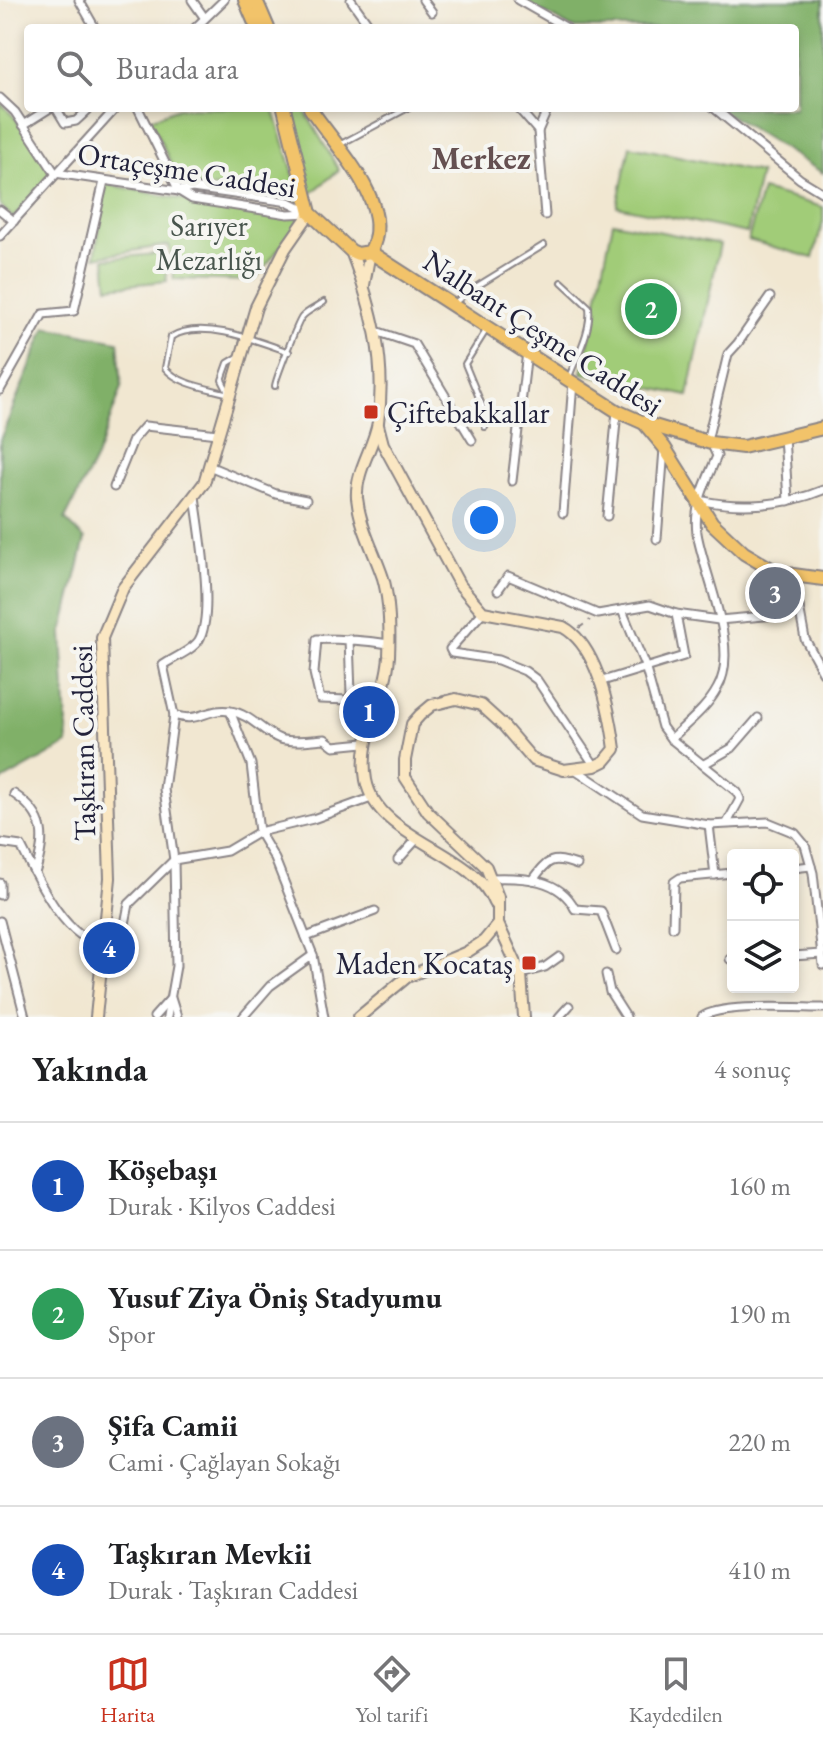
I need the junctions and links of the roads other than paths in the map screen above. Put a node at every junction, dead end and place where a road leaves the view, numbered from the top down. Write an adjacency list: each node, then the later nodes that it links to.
1 (79, 0): 11 (street)
2 (192, 0): 10 (street)
3 (224, 0): 10 (street)
4 (245, 0): 13 (main road)
5 (256, 0): 14 (main road)
6 (351, 0): 15 (street)
7 (423, 0): 9 (street)
8 (518, 0): 16 (street)
9 (432, 12)
10 (204, 17): 12 (street)
11 (93, 24)
12 (198, 24)
13 (255, 24)
14 (266, 24)
15 (368, 24)
16 (560, 24)
17 (0, 98): 29 (street, Ortaçeşme Caddesi)
18 (46, 112): 29 (street)
19 (56, 112): 20 (street)
20 (86, 112)
21 (112, 112): 32 (street)
22 (140, 112): 34 (street)
23 (285, 112): 37 (main road)
24 (313, 112): 31 (main road)
25 (401, 112): 31 (lane)
26 (521, 112): 30 (street)
27 (546, 112): 30 (street)
28 (719, 112): 35 (street)
29 (23, 125): 32 (street, Ortaçeşme Caddesi)
30 (538, 131): 38 (street)
31 (337, 146): 43 (main road)
32 (55, 173): 33 (street, Ortaçeşme Caddesi); 39 (street)
33 (104, 181): 34 (street, Ortaçeşme Caddesi); 56 (street)
34 (179, 191): 37 (street, Ortaçeşme Caddesi); 37 (street)
35 (823, 193)
36 (0, 210): 39 (street)
37 (310, 213): 42 (main road); 51 (street, Taşkıran Caddesi)
38 (545, 215)
39 (14, 221): 40 (street)
40 (0, 236)
41 (544, 245): 48 (lane)
42 (351, 251): 43 (main road); 45 (street)
43 (370, 252): 45 (street); 48 (main road, Nalbant Çeşme Caddesi)
44 (562, 282): 54 (lane)
45 (364, 287): 50 (street)
46 (770, 297): 67 (street)
47 (324, 302): 52 (lane)
48 (454, 304): 49 (main road, Nalbant Çeşme Caddesi)
49 (488, 327): 53 (main road, Nalbant Çeşme Caddesi); 61 (lane)
50 (376, 331): 60 (street); 66 (street)
51 (247, 337): 52 (lane); 57 (street, Taşkıran Caddesi); 57 (lane)
52 (289, 352): 55 (lane)
53 (527, 352): 54 (main road, Nalbant Çeşme Caddesi); 70 (street)
54 (571, 381): 58 (main road, Nalbant Çeşme Caddesi); 77 (street)
55 (275, 386)
56 (0, 390)
57 (229, 394): 63 (street, Taşkıran Caddesi)
58 (617, 411): 59 (main road, Nalbant Çeşme Caddesi); 78 (street)
59 (644, 423): 64 (main road); 68 (main road, Nalbant Çeşme Caddesi)
60 (378, 425): 87 (street); 91 (street)
61 (485, 427)
62 (823, 428): 65 (main road)
63 (218, 434): 69 (street, Taşkıran Caddesi); 71 (street)
64 (684, 434): 67 (main road); 68 (main road)
65 (784, 436): 67 (main road); 76 (street)
66 (472, 440)
67 (709, 442): 75 (street)
68 (664, 447): 75 (main road, Nalbant Çeşme Caddesi); 81 (street)
69 (209, 466): 73 (street, Taşkıran Caddesi); 74 (street)
70 (512, 481)
71 (114, 487)
72 (823, 490): 76 (street)
73 (195, 496): 96 (street); 129 (street, Taşkıran Caddesi)
74 (306, 500)
75 (699, 500): 76 (street); 79 (main road, Nalbant Çeşme Caddesi); 80 (street)
76 (788, 501)
77 (563, 513)
78 (607, 516)
79 (712, 523): 80 (street); 82 (main road, Nalbant Çeşme Caddesi)
80 (697, 532): 89 (street)
81 (657, 539)
82 (793, 575): 83 (main road, Nalbant Çeşme Caddesi); 85 (street)
83 (823, 579)
84 (498, 590): 86 (street)
85 (799, 607): 89 (street); 93 (street)
86 (622, 610): 88 (street); 92 (street)
87 (483, 612): 94 (street); 101 (street)
88 (676, 614): 89 (street); 92 (street)
89 (719, 620): 98 (street)
90 (349, 639): 90 (street); 91 (street)
91 (389, 644): 99 (street)
92 (645, 666): 94 (street); 98 (street)
93 (823, 672)
94 (599, 682): 101 (street)
95 (230, 711): 96 (street); 99 (street); 107 (street)
96 (174, 715): 110 (street)
97 (758, 718): 100 (street)
98 (671, 739): 100 (street)
99 (364, 743): 104 (street)
100 (704, 764): 105 (street)
101 (595, 766): 102 (street)
102 (576, 770): 106 (street); 119 (street)
103 (14, 794): 116 (street)
104 (374, 797): 107 (street); 108 (street)
105 (727, 823): 106 (street); 114 (street)
106 (709, 825): 118 (street)
107 (259, 832): 110 (street); 128 (street)
108 (417, 839): 111 (street); 124 (street)
109 (0, 843): 116 (street)
110 (174, 860): 129 (street); 138 (street)
111 (398, 860)
112 (577, 865): 120 (street)
113 (799, 868): 114 (street)
114 (812, 869): 115 (street); 131 (street)
115 (823, 870)
116 (35, 873): 129 (street)
117 (727, 874): 118 (street)
118 (715, 875): 127 (street)
119 (492, 878): 120 (street); 124 (street)
120 (533, 880): 130 (street)
121 (0, 883): 122 (street)
122 (0, 895)
123 (375, 911): 128 (street)
124 (498, 911): 126 (street)
125 (0, 921): 141 (street)
126 (498, 924): 136 (street); 148 (street)
127 (673, 927)
128 (306, 937): 132 (street)
129 (104, 942): 142 (street, Taşkıran Caddesi)
130 (616, 950)
131 (822, 954): 133 (street); 135 (street)
132 (313, 955): 146 (street); 147 (street)
133 (799, 956)
134 (559, 957): 136 (street)
135 (823, 965)
136 (521, 974): 149 (street)
137 (606, 974): 151 (street)
138 (171, 998): 143 (street); 144 (street); 145 (street)
139 (569, 1006): 150 (street)
140 (823, 1008): 152 (street)
141 (25, 1017)
142 (96, 1017)
143 (154, 1017)
144 (167, 1017)
145 (177, 1017)
146 (243, 1017)
147 (324, 1017)
148 (359, 1017)
149 (524, 1017)
150 (559, 1017)
151 (626, 1017)
152 (702, 1017)

